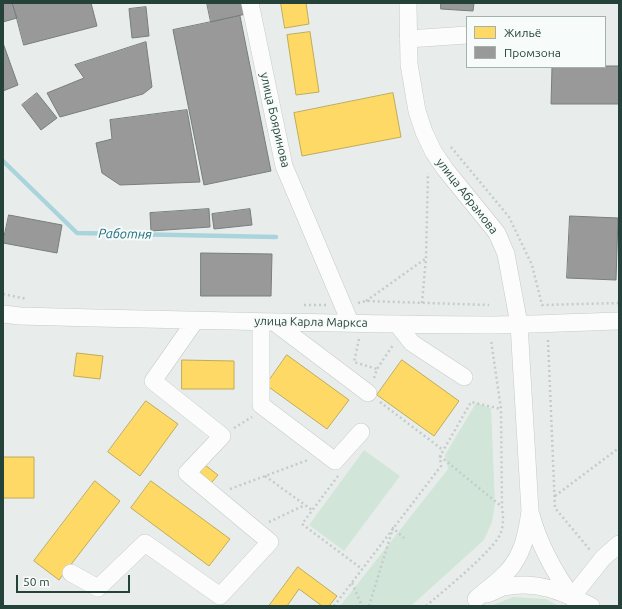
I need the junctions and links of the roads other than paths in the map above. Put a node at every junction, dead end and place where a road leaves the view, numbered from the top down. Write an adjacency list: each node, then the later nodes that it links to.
1 (250, 3): 11 (street, улица Бояринова)
2 (408, 3): 4 (street, улица Абрамова)
3 (466, 35): 4 (street)
4 (408, 39): 10 (street, улица Абрамова)
5 (3, 314): 6 (street, улица Карла Маркса)
6 (195, 321): 8 (street, улица Карла Маркса); 17 (street)
7 (619, 321): 10 (street, улица Карла Маркса)
8 (268, 322): 11 (street, улица Карла Маркса); 13 (street); 14 (street)
9 (397, 324): 10 (street, улица Карла Маркса); 11 (street, улица Карла Маркса); 12 (street)
10 (519, 324): 15 (street, улица Абрамова)
11 (355, 329)
12 (464, 377)
13 (368, 394)
14 (361, 432)
15 (530, 511): 18 (street); 19 (street)
16 (619, 544): 18 (street)
17 (71, 574)
18 (576, 601): 19 (street); 20 (street)
19 (473, 603)
20 (591, 606)

